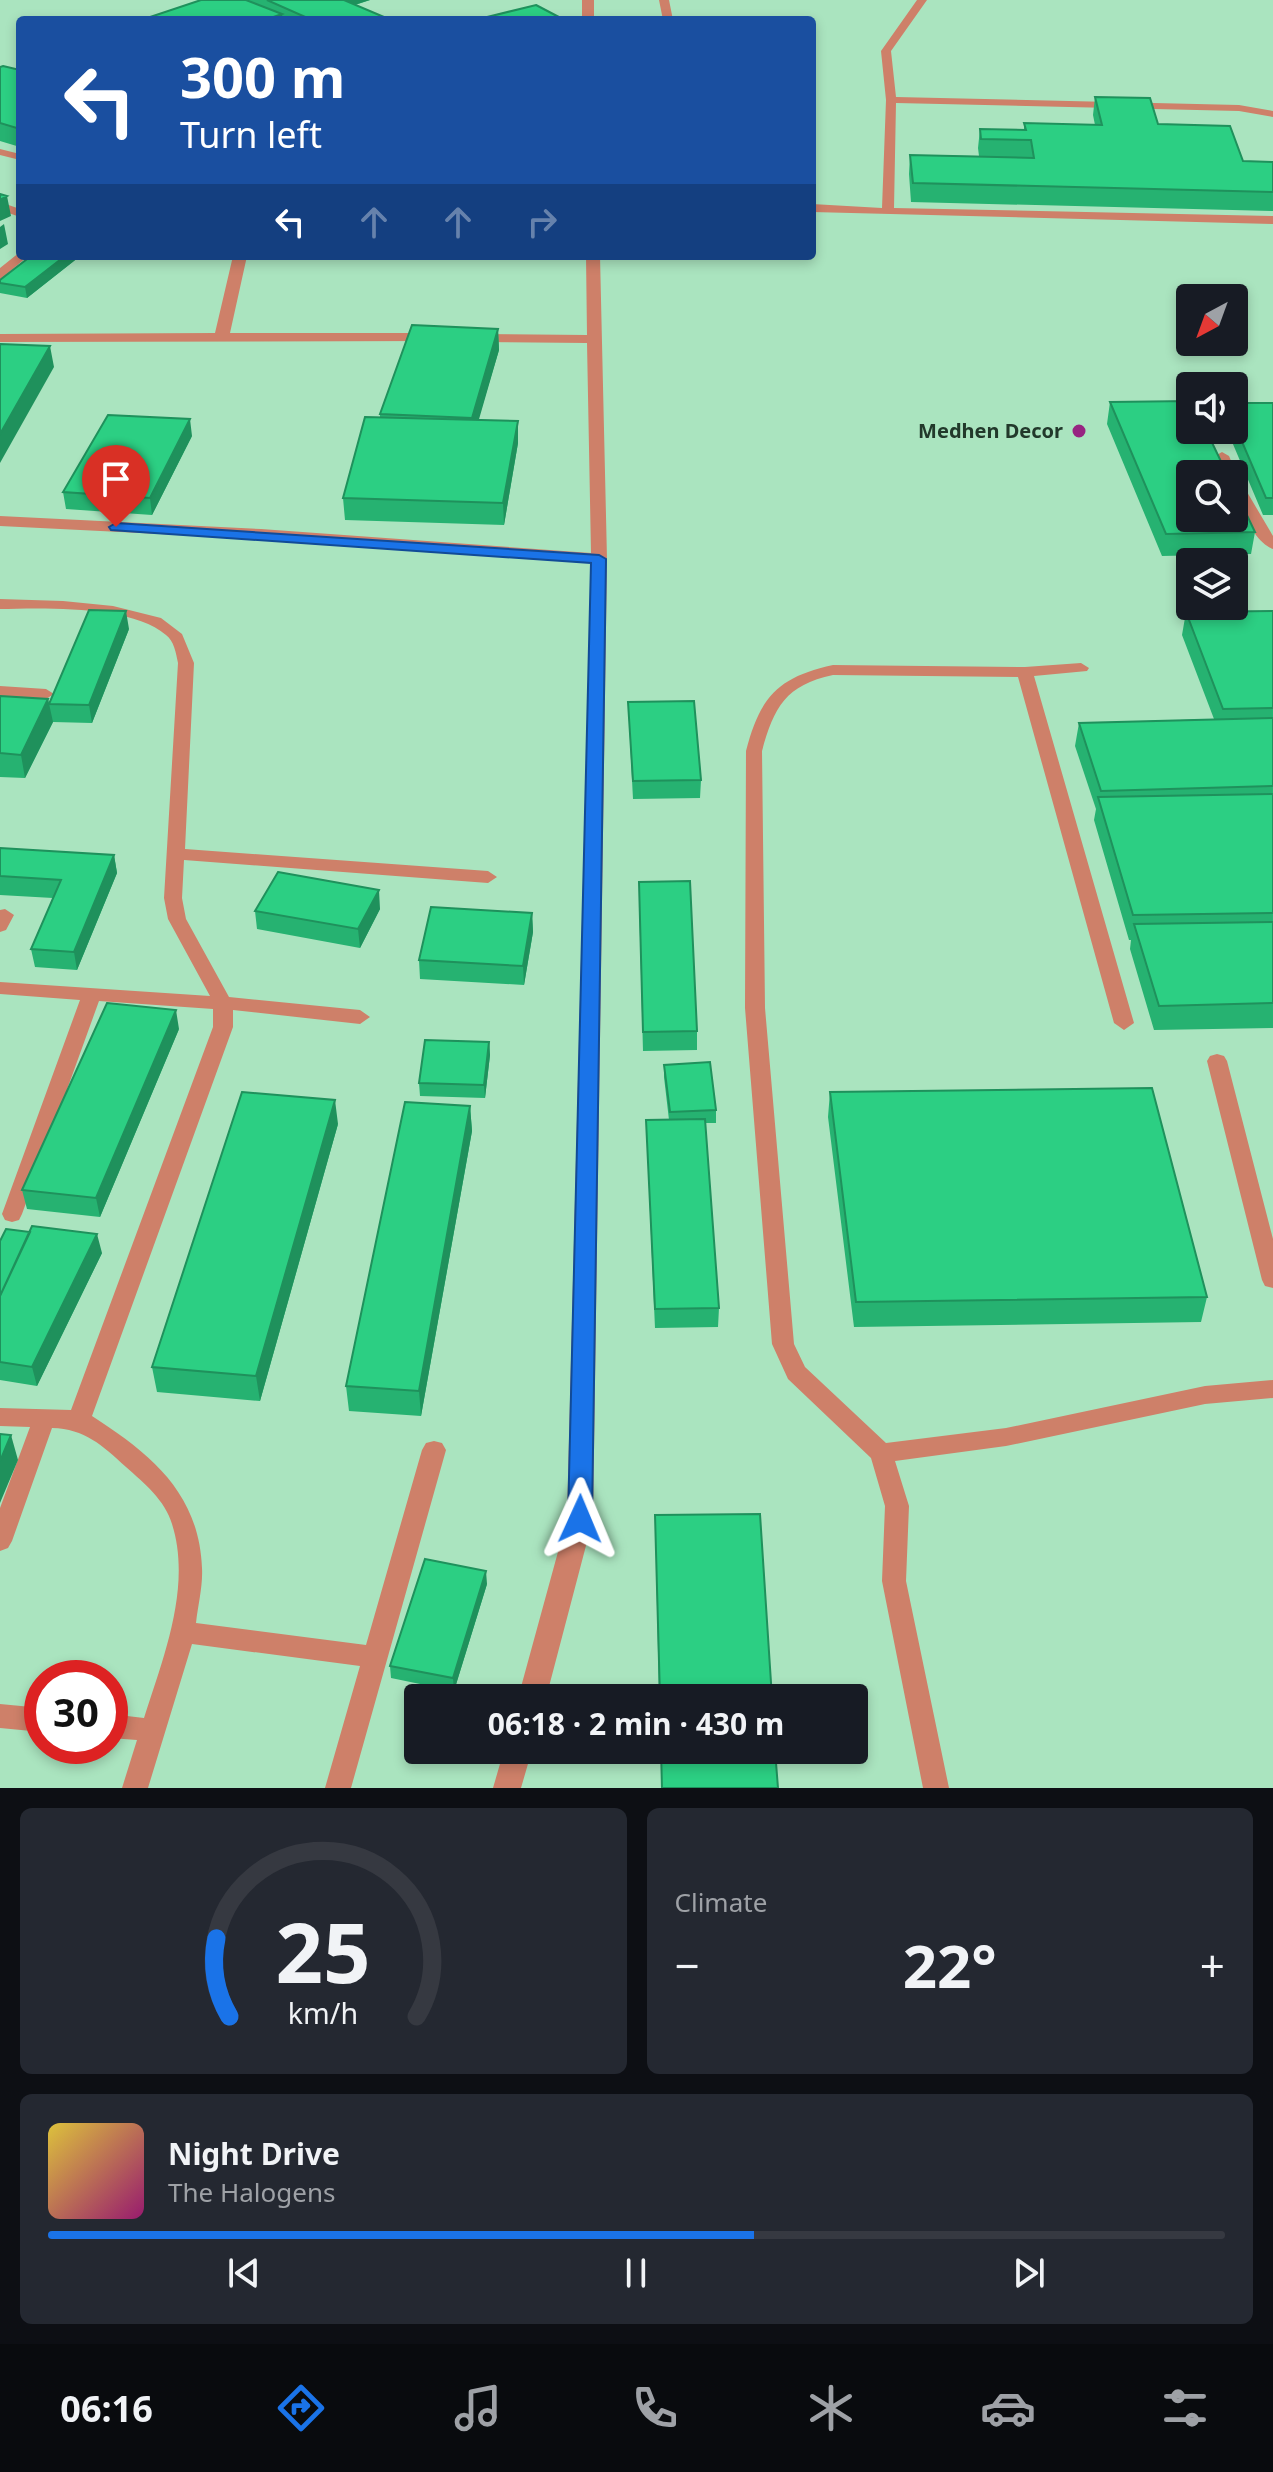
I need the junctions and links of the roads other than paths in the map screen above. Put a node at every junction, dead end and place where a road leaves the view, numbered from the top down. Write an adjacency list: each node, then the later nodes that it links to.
1 (922, 0): 2 (lane)
2 (891, 100): 3 (lane); 5 (lane)
3 (1273, 114)
4 (816, 208): 5 (lane)
5 (888, 212): 6 (lane)
6 (1273, 220)
7 (17, 260): 10 (street)
8 (239, 260): 14 (street)
9 (593, 260): 15 (street)
10 (0, 276)
11 (0, 327): 13 (street)
12 (0, 338): 13 (street)
13 (33, 339): 14 (street)
14 (221, 339): 15 (street)
15 (595, 339): 21 (street)
16 (1222, 456): 17 (lane)
17 (1224, 460)
18 (1248, 505): 20 (lane)
19 (0, 521): 21 (street)
20 (1273, 545)
21 (599, 559): 46 (street)
22 (0, 604): 27 (lane)
23 (1081, 668): 24 (lane)
24 (1025, 672): 33 (lane); 42 (lane)
25 (0, 691): 26 (lane)
26 (46, 694)
27 (176, 854): 28 (lane); 31 (lane)
28 (488, 877)
29 (0, 988): 30 (lane)
30 (92, 994): 31 (lane); 35 (lane)
31 (223, 1003): 32 (lane); 40 (lane)
32 (360, 1017)
33 (1124, 1023)
34 (1217, 1061): 36 (lane)
35 (12, 1214)
36 (1273, 1280)
37 (1273, 1389): 42 (lane)
38 (0, 1417): 39 (lane)
39 (44, 1419): 40 (lane); 43 (lane)
40 (79, 1420): 44 (lane)
41 (434, 1450): 45 (lane)
42 (881, 1453): 55 (lane)
43 (0, 1541)
44 (183, 1632): 45 (lane); 50 (lane)
45 (375, 1657): 53 (lane)
46 (536, 1684)
47 (0, 1716): 48 (lane)
48 (24, 1718)
49 (128, 1728): 50 (lane)
50 (152, 1730): 52 (lane)
51 (514, 1764): 54 (street)
52 (135, 1788)
53 (338, 1788)
54 (507, 1788)
55 (936, 1788)

